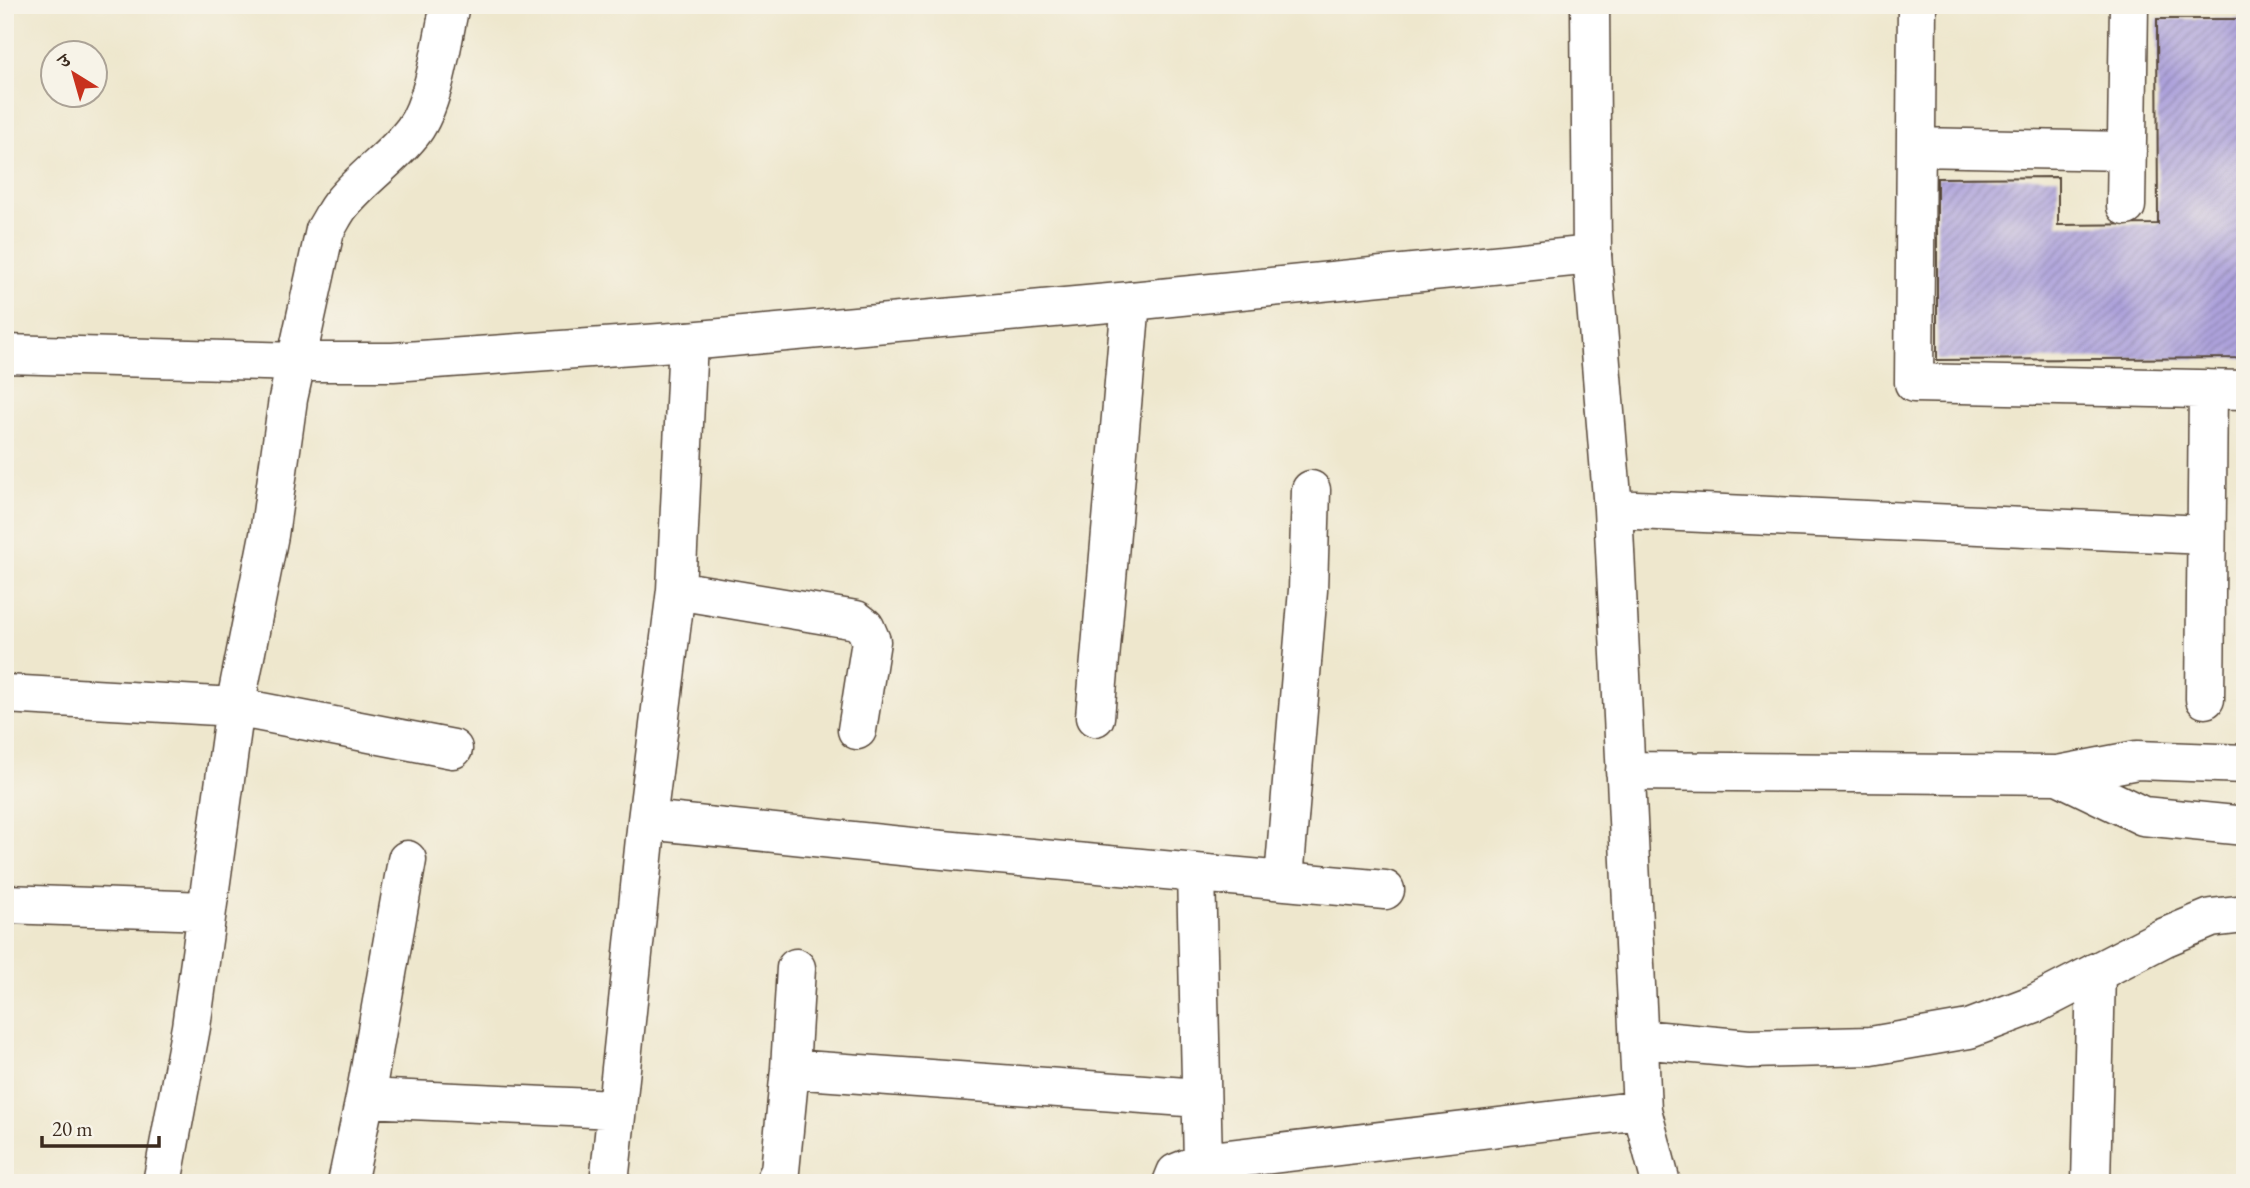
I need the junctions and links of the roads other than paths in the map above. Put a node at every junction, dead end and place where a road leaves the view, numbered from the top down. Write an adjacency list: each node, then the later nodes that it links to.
1 (450, 5): 12 (street)
2 (1590, 5): 8 (street)
3 (1917, 5): 5 (street)
4 (2129, 5): 6 (street)
5 (1916, 146): 6 (street); 13 (street)
6 (2127, 151): 7 (street)
7 (2126, 206)
8 (1592, 255): 9 (street); 15 (street)
9 (1131, 301): 10 (street); 21 (street)
10 (688, 341): 12 (street); 17 (street)
11 (5, 354): 12 (street)
12 (298, 362): 20 (street)
13 (2227, 390): 16 (street)
14 (1311, 490): 31 (street)
15 (1613, 509): 16 (street); 25 (street)
16 (2206, 536): 19 (street)
17 (676, 590): 22 (street); 27 (street)
18 (5, 694): 20 (street)
19 (2205, 699)
20 (235, 707): 23 (street); 34 (street)
21 (1095, 717)
22 (857, 730)
23 (453, 749)
24 (2245, 764): 26 (street)
25 (1625, 771): 26 (street); 38 (street)
26 (2058, 775): 28 (street)
27 (647, 820): 30 (street); 42 (street)
28 (2245, 826)
29 (407, 860): 40 (street)
30 (1196, 873): 31 (street); 41 (street)
31 (1284, 879): 32 (street)
32 (1385, 890)
33 (5, 904): 34 (street)
34 (207, 911): 46 (street)
35 (2245, 914): 37 (street)
36 (796, 968): 39 (street)
37 (2096, 972): 38 (street); 52 (street)
38 (1640, 1039): 43 (street)
39 (790, 1069): 41 (street); 49 (street)
40 (365, 1098): 42 (street); 47 (street)
41 (1200, 1098): 44 (street)
42 (616, 1109): 45 (street)
43 (1642, 1110): 44 (street); 51 (street)
44 (1203, 1162): 50 (street)
45 (609, 1182): 48 (street)
46 (162, 1183)
47 (347, 1183)
48 (621, 1183)
49 (774, 1183)
50 (1172, 1183)
51 (1661, 1183)
52 (2091, 1183)

